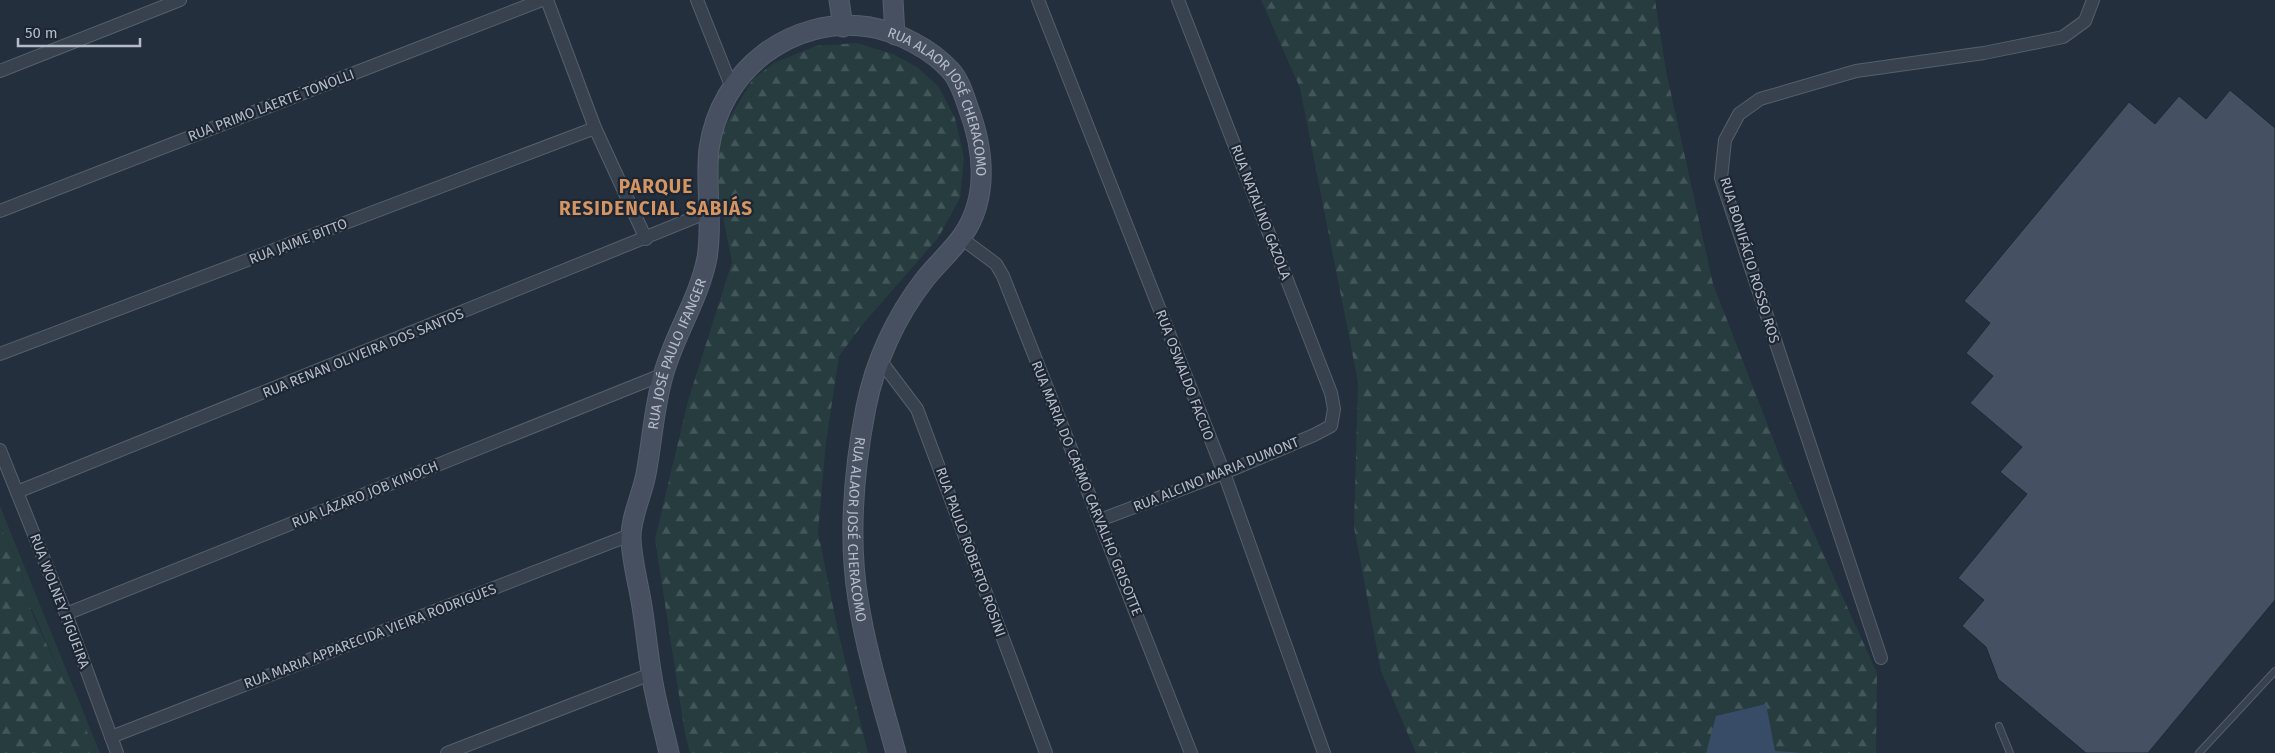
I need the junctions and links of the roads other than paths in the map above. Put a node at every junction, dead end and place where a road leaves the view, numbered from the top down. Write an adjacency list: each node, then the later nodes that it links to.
1 (180, 0): 12 (street)
2 (542, 0): 15 (street, RUA PRIMO LAERTE TONOLLI)
3 (547, 0): 14 (street)
4 (697, 0): 13 (street)
5 (839, 0): 10 (main road)
6 (893, 0): 11 (main road)
7 (1038, 0): 24 (street, RUA OSWALDO FACCIO)
8 (1178, 0): 22 (street, RUA NATALINO GAZOLA)
9 (2093, 0): 29 (street, RUA BONIFÁCIO ROSSO ROS)
10 (843, 27): 11 (main road, RUA ALAOR JOSÉ CHERACOMO); 13 (main road, RUA JOSÉ PAULO IFANGER)
11 (895, 35): 17 (main road, RUA ALAOR JOSÉ CHERACOMO)
12 (0, 71)
13 (732, 88): 16 (main road, RUA JOSÉ PAULO IFANGER)
14 (596, 128): 18 (street); 19 (street, RUA JAIME BITTO)
15 (0, 211)
16 (708, 212): 18 (street, RUA RENAN OLIVEIRA DOS SANTOS); 21 (main road, RUA JOSÉ PAULO IFANGER)
17 (961, 238): 20 (main road, RUA ALAOR JOSÉ CHERACOMO); 26 (street, RUA MARIA DO CARMO CARVALHO GRISOTTE)
18 (646, 239): 25 (street, RUA RENAN OLIVEIRA DOS SANTOS)
19 (0, 354)
20 (880, 360): 37 (main road, RUA ALAOR JOSÉ CHERACOMO); 38 (street, RUA PAULO ROBERTO ROSINI)
21 (664, 374): 27 (main road, RUA JOSÉ PAULO IFANGER); 28 (street, RUA LÁZARO JOB KINOCH)
22 (1330, 426): 24 (street, RUA ALCINO MARIA DUMONT)
23 (0, 450): 25 (street, RUA WOLNEY FIGUEIRA)
24 (1224, 473): 26 (street, RUA ALCINO MARIA DUMONT); 40 (street, RUA OSWALDO FACCIO)
25 (17, 492): 28 (street, RUA WOLNEY FIGUEIRA)
26 (1100, 520): 39 (street, RUA MARIA DO CARMO CARVALHO GRISOTTE)
27 (630, 536): 31 (main road, RUA JOSÉ PAULO IFANGER); 33 (street, RUA MARIA APPARECIDA VIEIRA RODRIGUES)
28 (66, 614): 33 (street, RUA WOLNEY FIGUEIRA)
29 (1881, 658)
30 (2275, 671): 42 (lane)
31 (651, 674): 35 (street); 36 (main road, RUA JOSÉ PAULO IFANGER)
32 (1999, 726): 41 (lane)
33 (111, 737): 34 (street, RUA WOLNEY FIGUEIRA)
34 (117, 753)
35 (447, 753)
36 (669, 753)
37 (896, 753)
38 (1046, 753)
39 (1191, 753)
40 (1324, 753)
41 (2010, 753)
42 (2199, 753)

